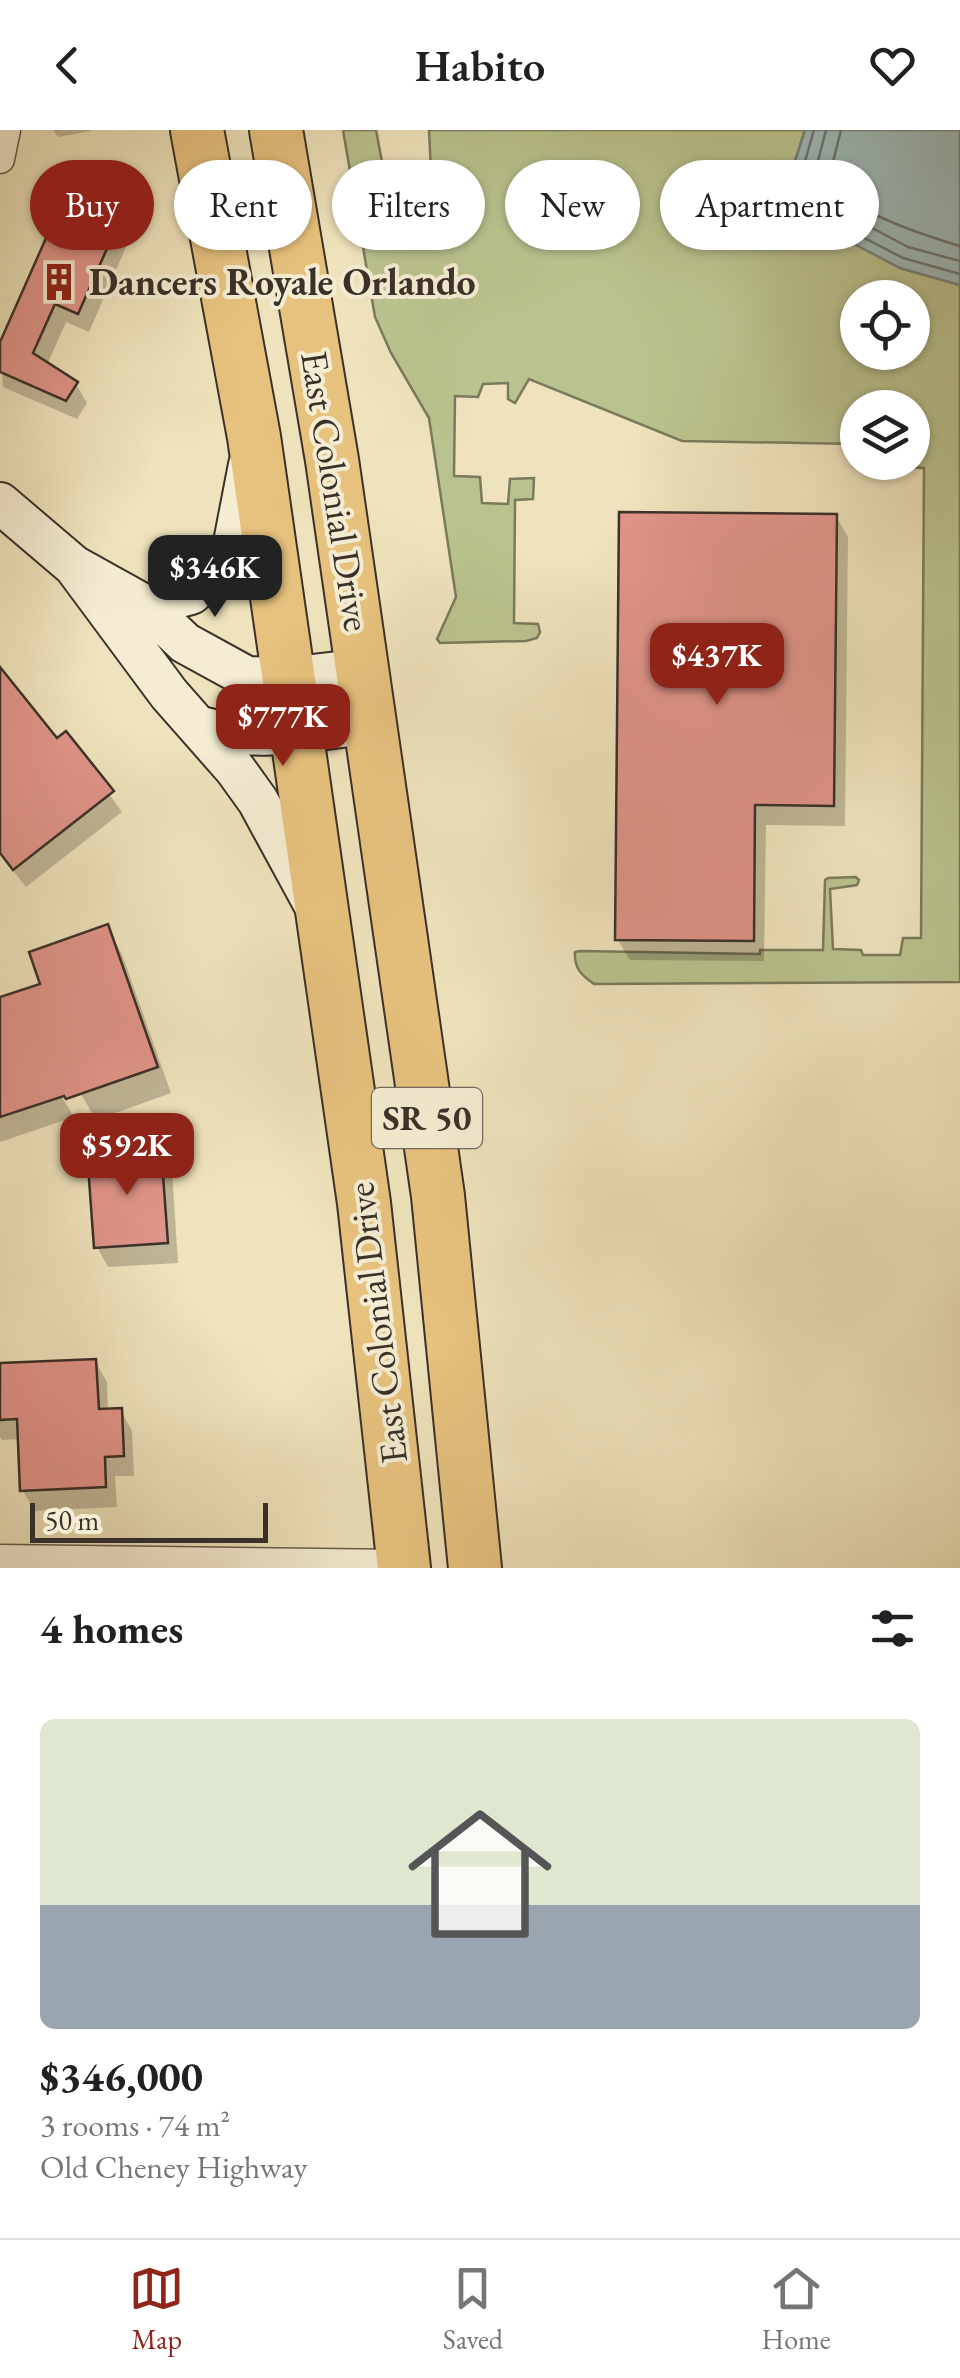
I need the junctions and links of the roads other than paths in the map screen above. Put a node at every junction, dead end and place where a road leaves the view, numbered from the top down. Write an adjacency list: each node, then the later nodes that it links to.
1 (6, 130): 4 (street)
2 (198, 130): 5 (highway, East Colonial Drive / SR 50)
3 (276, 130): 9 (highway, East Colonial Drive / SR 50)
4 (0, 159)
5 (254, 437): 8 (street); 10 (highway, East Colonial Drive / SR 50)
6 (0, 503): 7 (street)
7 (74, 566): 8 (street); 12 (street)
8 (146, 606): 10 (street)
9 (363, 669): 10 (street); 11 (highway, East Colonial Drive / SR 50)
10 (286, 678): 13 (highway, East Colonial Drive / SR 50)
11 (371, 723): 13 (street); 17 (highway, East Colonial Drive / SR 50)
12 (201, 727): 13 (street); 14 (street)
13 (295, 732): 14 (highway, East Colonial Drive / SR 50)
14 (323, 920): 16 (highway, East Colonial Drive / SR 50)
15 (0, 1559): 16 (street)
16 (404, 1566)
17 (474, 1568)

